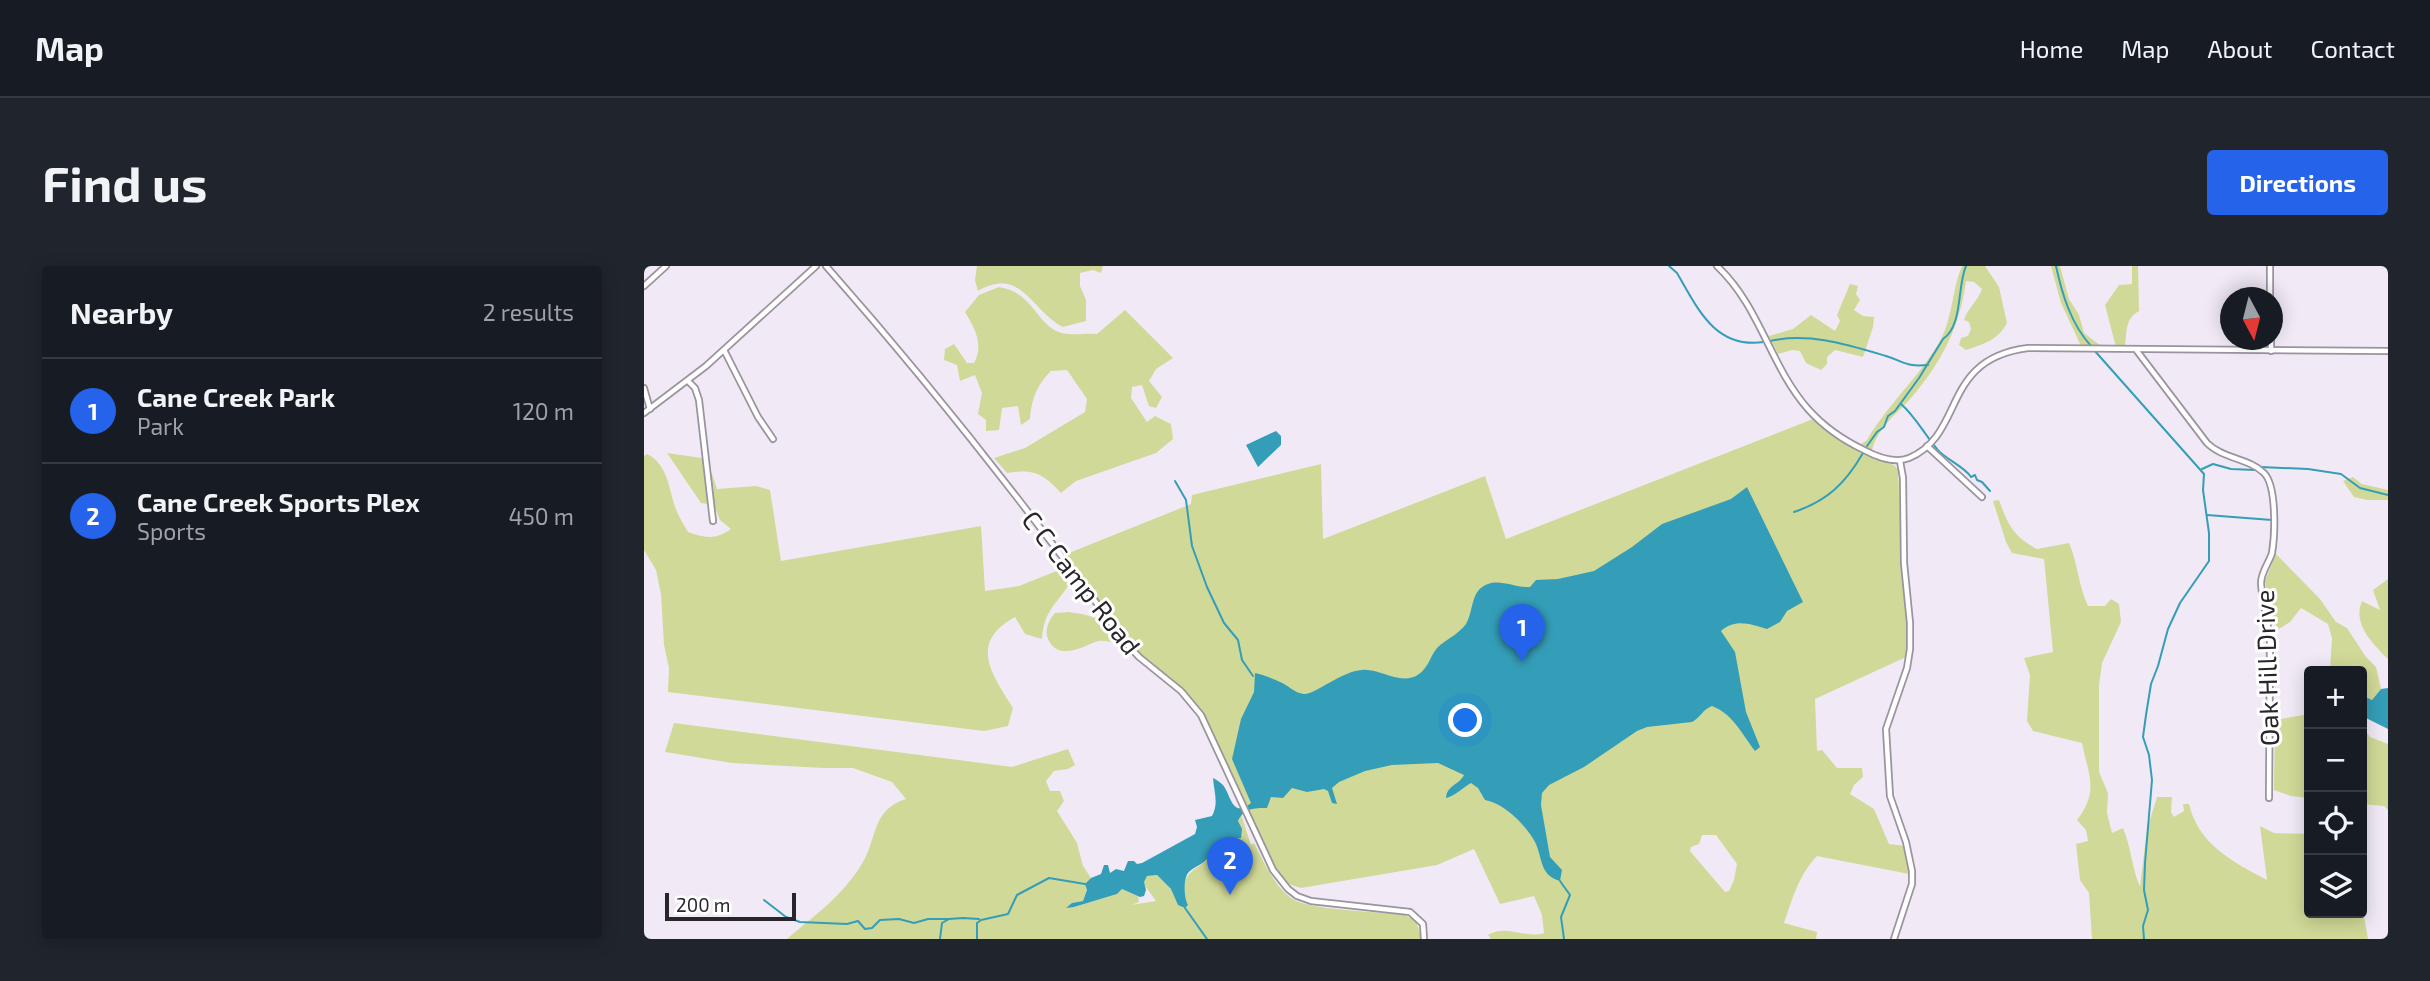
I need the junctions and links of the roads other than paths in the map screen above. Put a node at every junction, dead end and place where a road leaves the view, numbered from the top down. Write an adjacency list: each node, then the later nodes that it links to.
1 (666, 266): 6 (street)
2 (816, 266): 9 (street)
3 (825, 266): 23 (street, C C Camp Road)
4 (1717, 266): 19 (street)
5 (2270, 266): 8 (street)
6 (659, 269): 7 (street)
7 (644, 286)
8 (2270, 287)
9 (724, 350): 13 (street); 17 (street)
10 (2137, 350): 11 (street); 18 (street); 22 (street, Oak Hill Drive)
11 (2271, 351): 12 (street)
12 (2388, 351)
13 (688, 381): 15 (street); 21 (street)
14 (644, 388): 15 (street)
15 (650, 409): 16 (street)
16 (644, 413)
17 (773, 439)
18 (1927, 446): 19 (street); 20 (street)
19 (1900, 461): 24 (street)
20 (1982, 497)
21 (713, 521)
22 (2269, 798)
23 (1424, 939)
24 (1894, 939)

